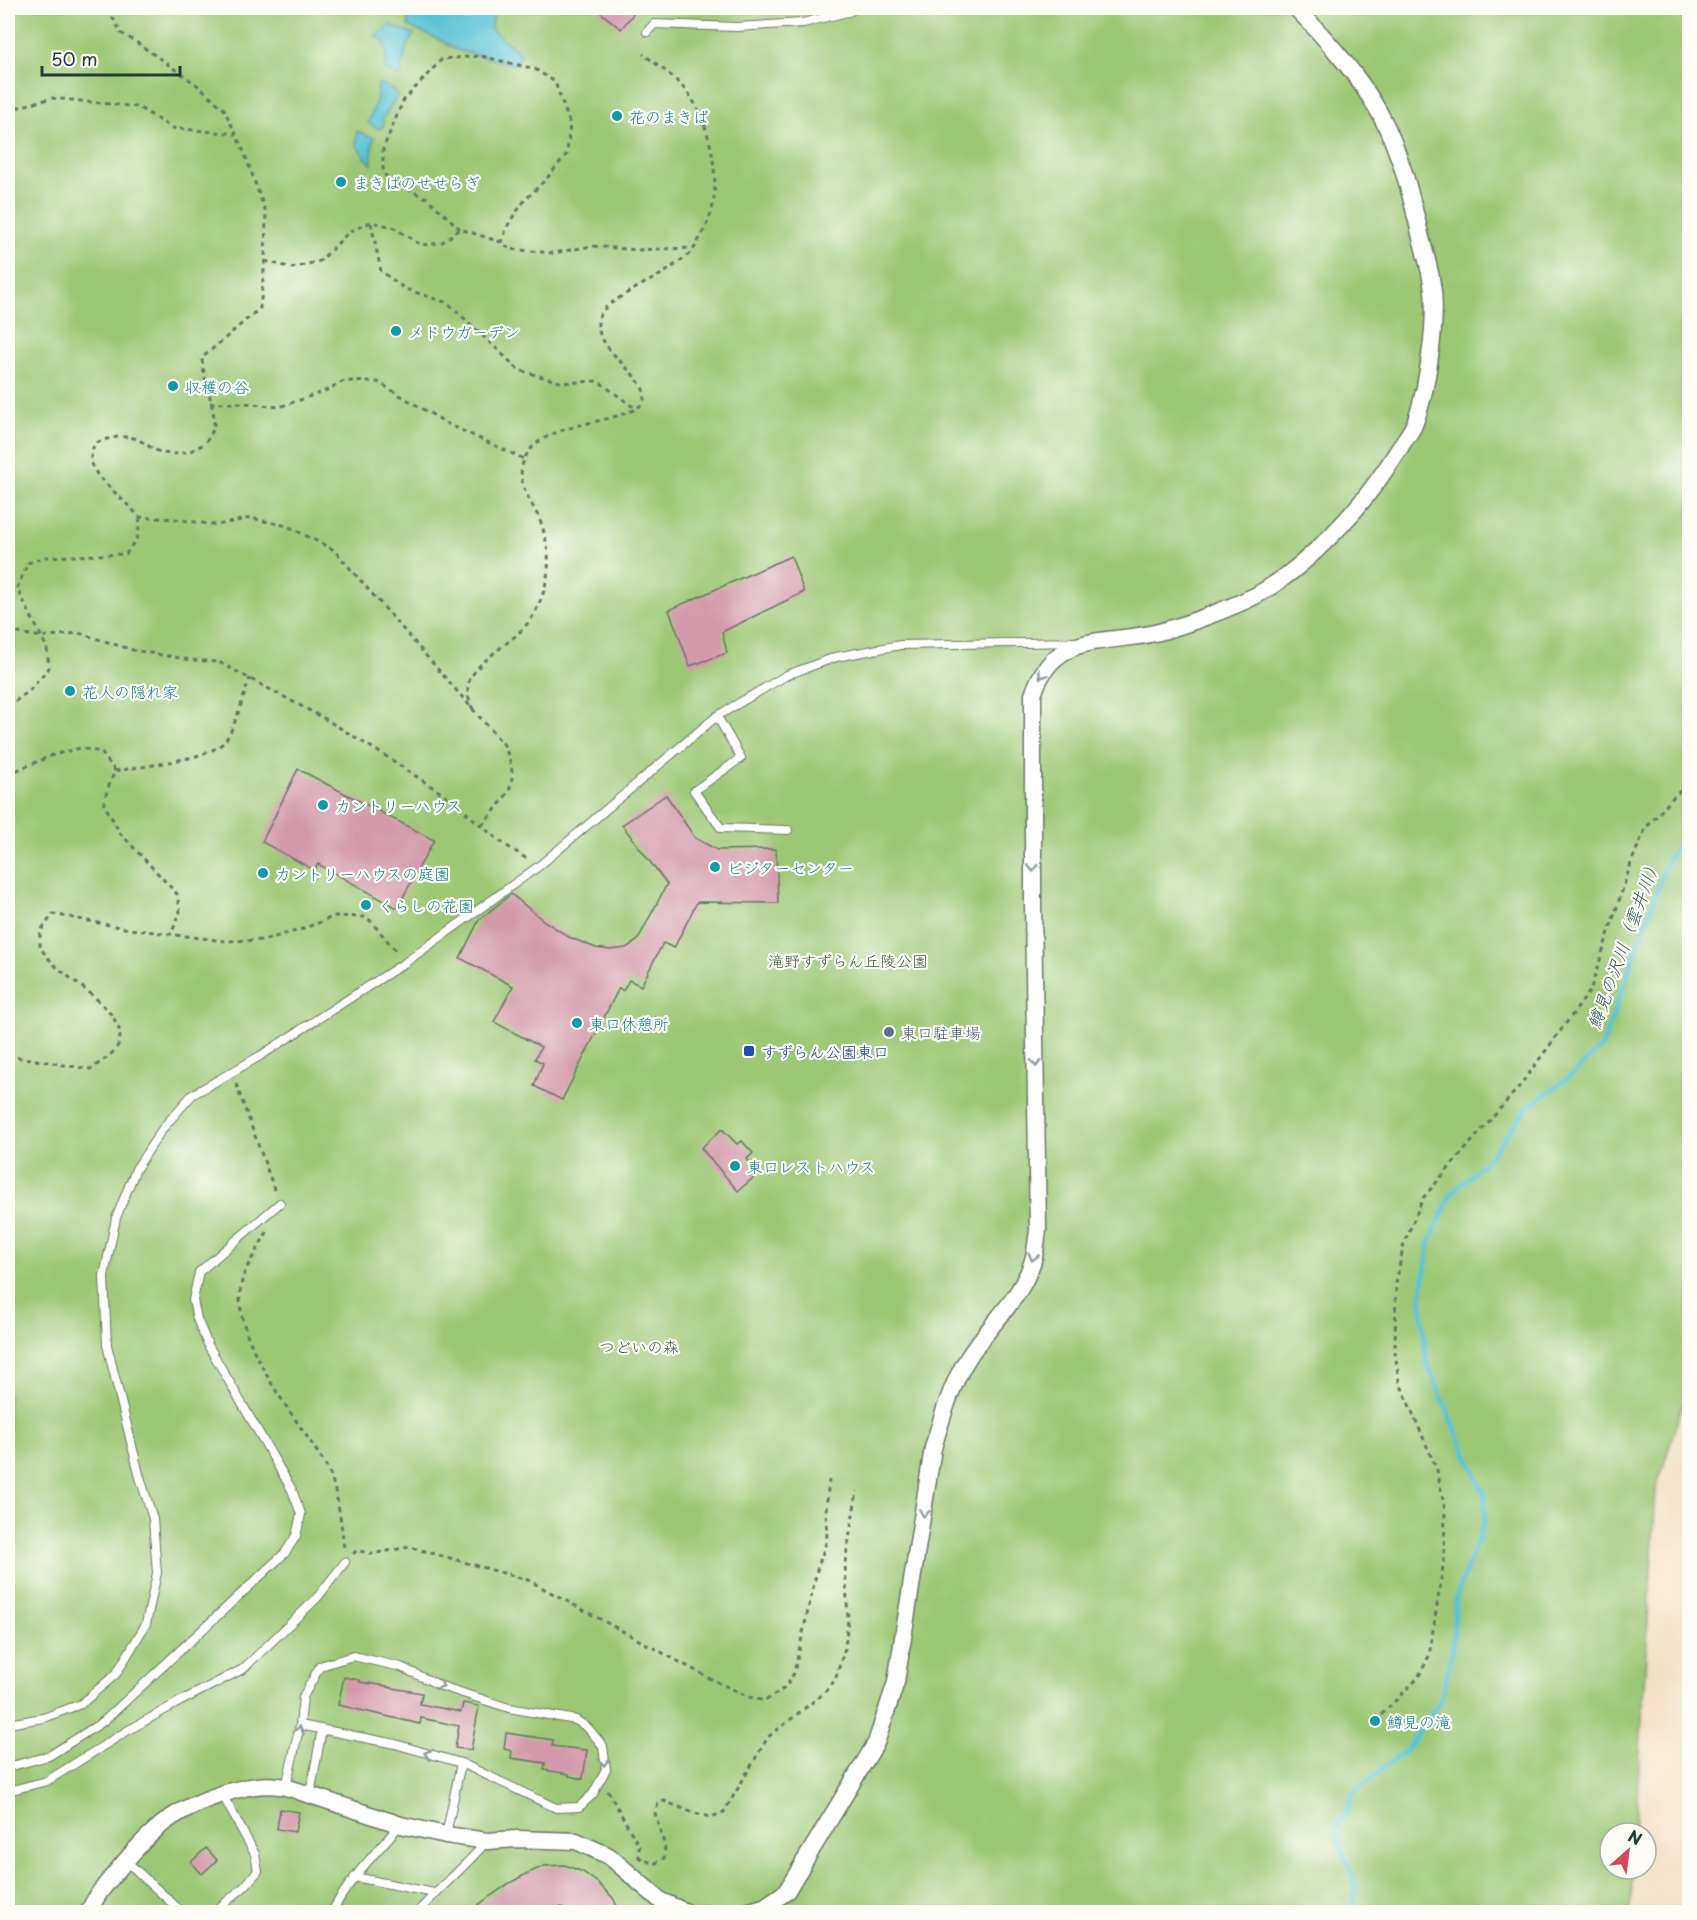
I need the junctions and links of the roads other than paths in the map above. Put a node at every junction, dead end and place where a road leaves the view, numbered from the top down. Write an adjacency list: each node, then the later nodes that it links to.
1 (853, 8): 3 (lane)
2 (1296, 8): 4 (street)
3 (647, 32)
4 (1087, 641): 5 (lane); 30 (street, one-way to 30)
5 (717, 717): 6 (lane); 9 (lane)
6 (788, 830)
7 (280, 1203): 13 (lane)
8 (345, 1562): 15 (lane)
9 (8, 1724)
10 (300, 1725): 11 (lane); 12 (lane, one-way to 12); 14 (lane, one-way to 10)
11 (322, 1729): 12 (lane, one-way to 11); 17 (lane)
12 (461, 1763): 19 (lane)
13 (8, 1767)
14 (286, 1787): 16 (street); 17 (street)
15 (8, 1791)
16 (222, 1794): 21 (street); 26 (lane)
17 (310, 1795): 18 (street)
18 (401, 1825): 19 (street); 22 (lane)
19 (446, 1834): 20 (street)
20 (487, 1841): 23 (lane); 29 (street)
21 (126, 1860): 24 (street); 25 (lane)
22 (355, 1877): 23 (lane); 27 (lane)
23 (434, 1893): 28 (lane)
24 (89, 1912)
25 (182, 1912)
26 (214, 1912)
27 (332, 1912)
28 (418, 1912)
29 (686, 1912)
30 (746, 1912)

